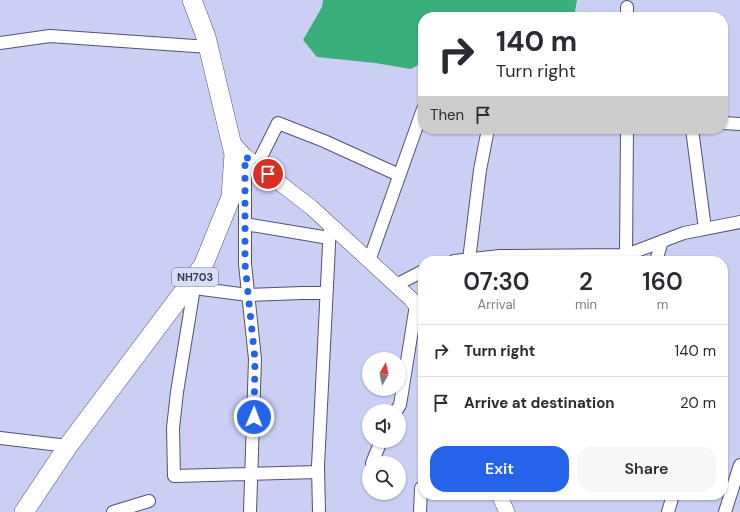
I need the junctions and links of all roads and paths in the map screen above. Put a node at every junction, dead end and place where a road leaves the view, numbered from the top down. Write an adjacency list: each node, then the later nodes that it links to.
1 (192, 0): 3 (highway, NH703)
2 (0, 43): 3 (street)
3 (209, 47): 10 (highway, NH703)
4 (418, 123): 13 (street)
5 (728, 123): 6 (street)
6 (740, 124)
7 (487, 134): 20 (street)
8 (628, 134): 19 (street)
9 (693, 134): 16 (street)
10 (231, 141): 11 (street); 25 (highway, NH703)
11 (245, 156): 12 (street); 15 (street)
12 (256, 165): 13 (street); 17 (street)
13 (399, 175): 23 (street)
14 (740, 222): 16 (street)
15 (245, 224): 17 (street); 28 (street)
16 (705, 229): 18 (street)
17 (329, 232): 23 (street); 27 (street)
18 (662, 241): 19 (street); 22 (street)
19 (626, 255): 21 (street)
20 (469, 256)
21 (500, 256)
22 (658, 256)
23 (369, 261): 26 (street)
24 (418, 274): 26 (street)
25 (194, 284): 28 (street); 33 (highway, NH703); 36 (street)
26 (396, 285): 29 (street)
27 (326, 293): 28 (street); 35 (street)
28 (248, 295): 36 (street)
29 (418, 309)
30 (418, 315): 31 (street)
31 (400, 404)
32 (0, 438): 33 (street)
33 (68, 446): 41 (highway, NH703)
34 (740, 465): 48 (street)
35 (318, 472): 36 (street); 44 (street)
36 (252, 474): 43 (street)
37 (420, 500): 45 (street)
38 (501, 500): 46 (street)
39 (672, 500): 47 (street)
40 (149, 501): 42 (street)
41 (24, 512)
42 (113, 512)
43 (250, 512)
44 (319, 512)
45 (420, 512)
46 (507, 512)
47 (668, 512)
48 (725, 512)

